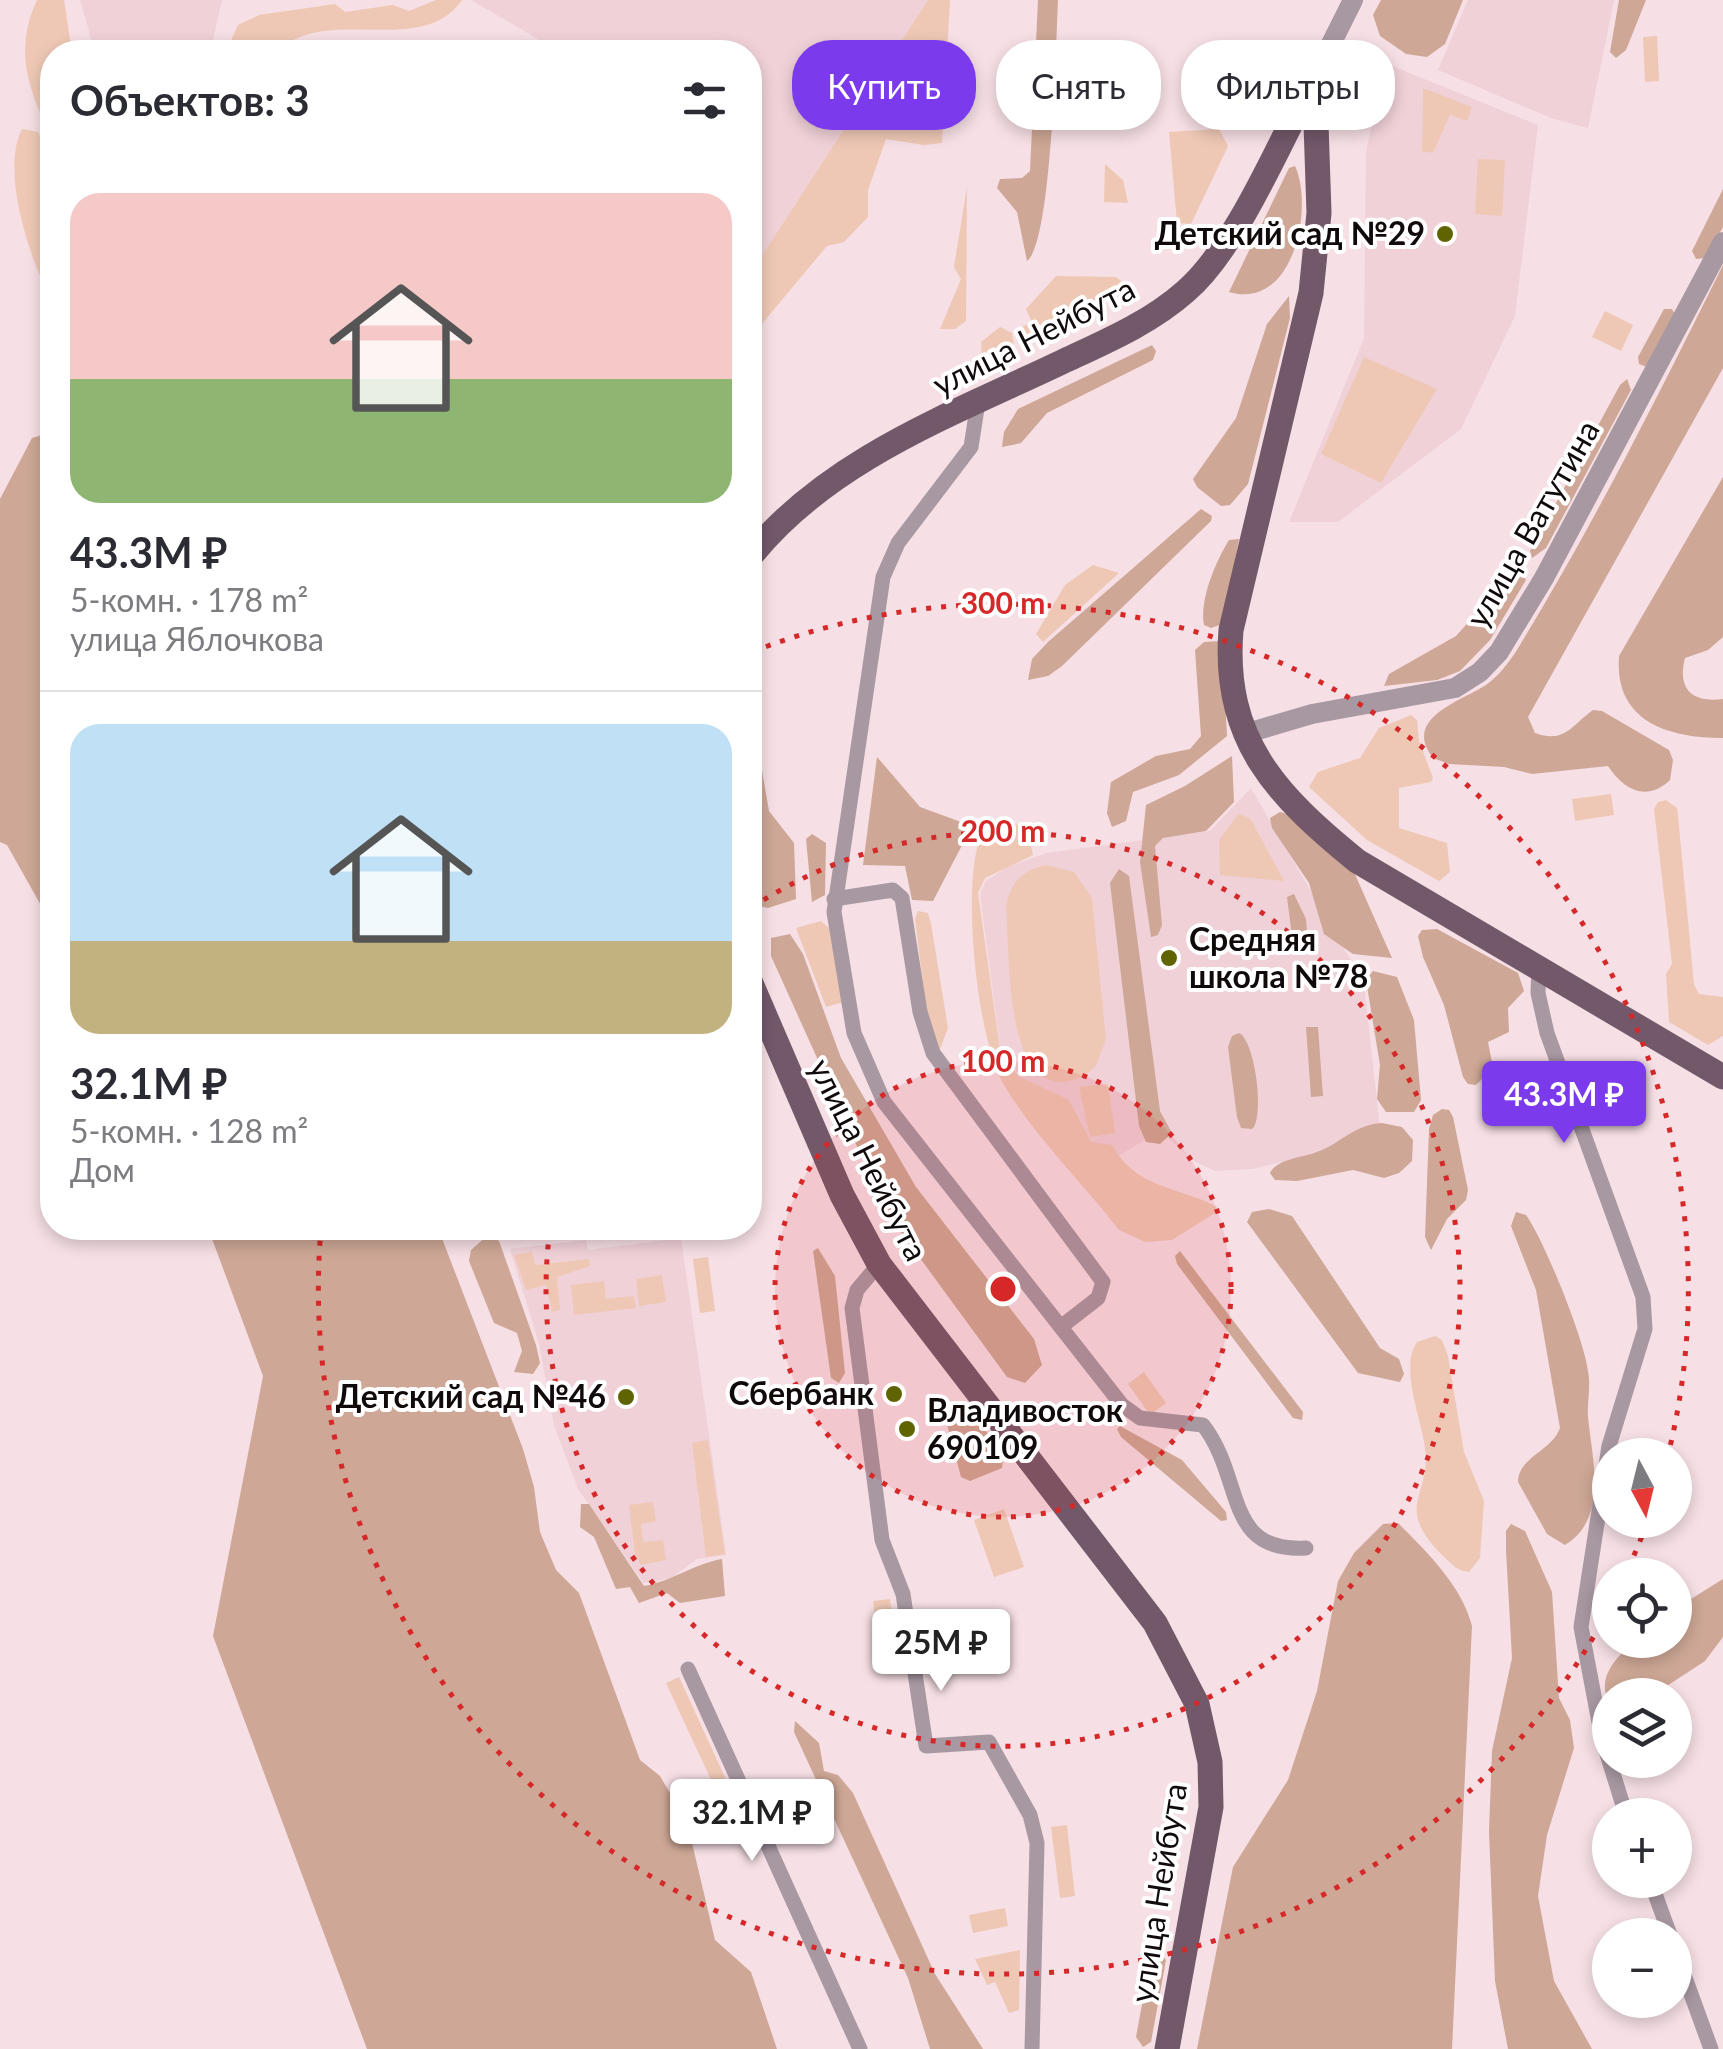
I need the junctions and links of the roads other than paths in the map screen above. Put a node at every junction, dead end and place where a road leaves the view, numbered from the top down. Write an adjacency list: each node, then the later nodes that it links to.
1 (1353, 0): 2 (street, улица Нейбута)
2 (1333, 40)
3 (1286, 130): 6 (main road, улица Нейбута)
4 (1317, 130): 8 (main road, улица Нейбута)
5 (1723, 242): 8 (street, улица Ватутина)
6 (978, 402): 7 (main road, улица Нейбута); 9 (street)
7 (762, 541)
8 (1244, 734): 10 (main road)
9 (834, 898): 14 (street); 14 (street)
10 (1539, 967): 12 (main road); 17 (street)
11 (762, 1010): 13 (main road, улица Нейбута)
12 (1723, 1077)
13 (879, 1264): 20 (street); 21 (main road, улица Нейбута)
14 (1062, 1326): 15 (street)
15 (1306, 1548)
16 (688, 1669): 19 (street)
17 (1621, 1798)
18 (1692, 1997): 22 (street)
19 (860, 2049)
20 (1032, 2049)
21 (1168, 2049)
22 (1711, 2049)

